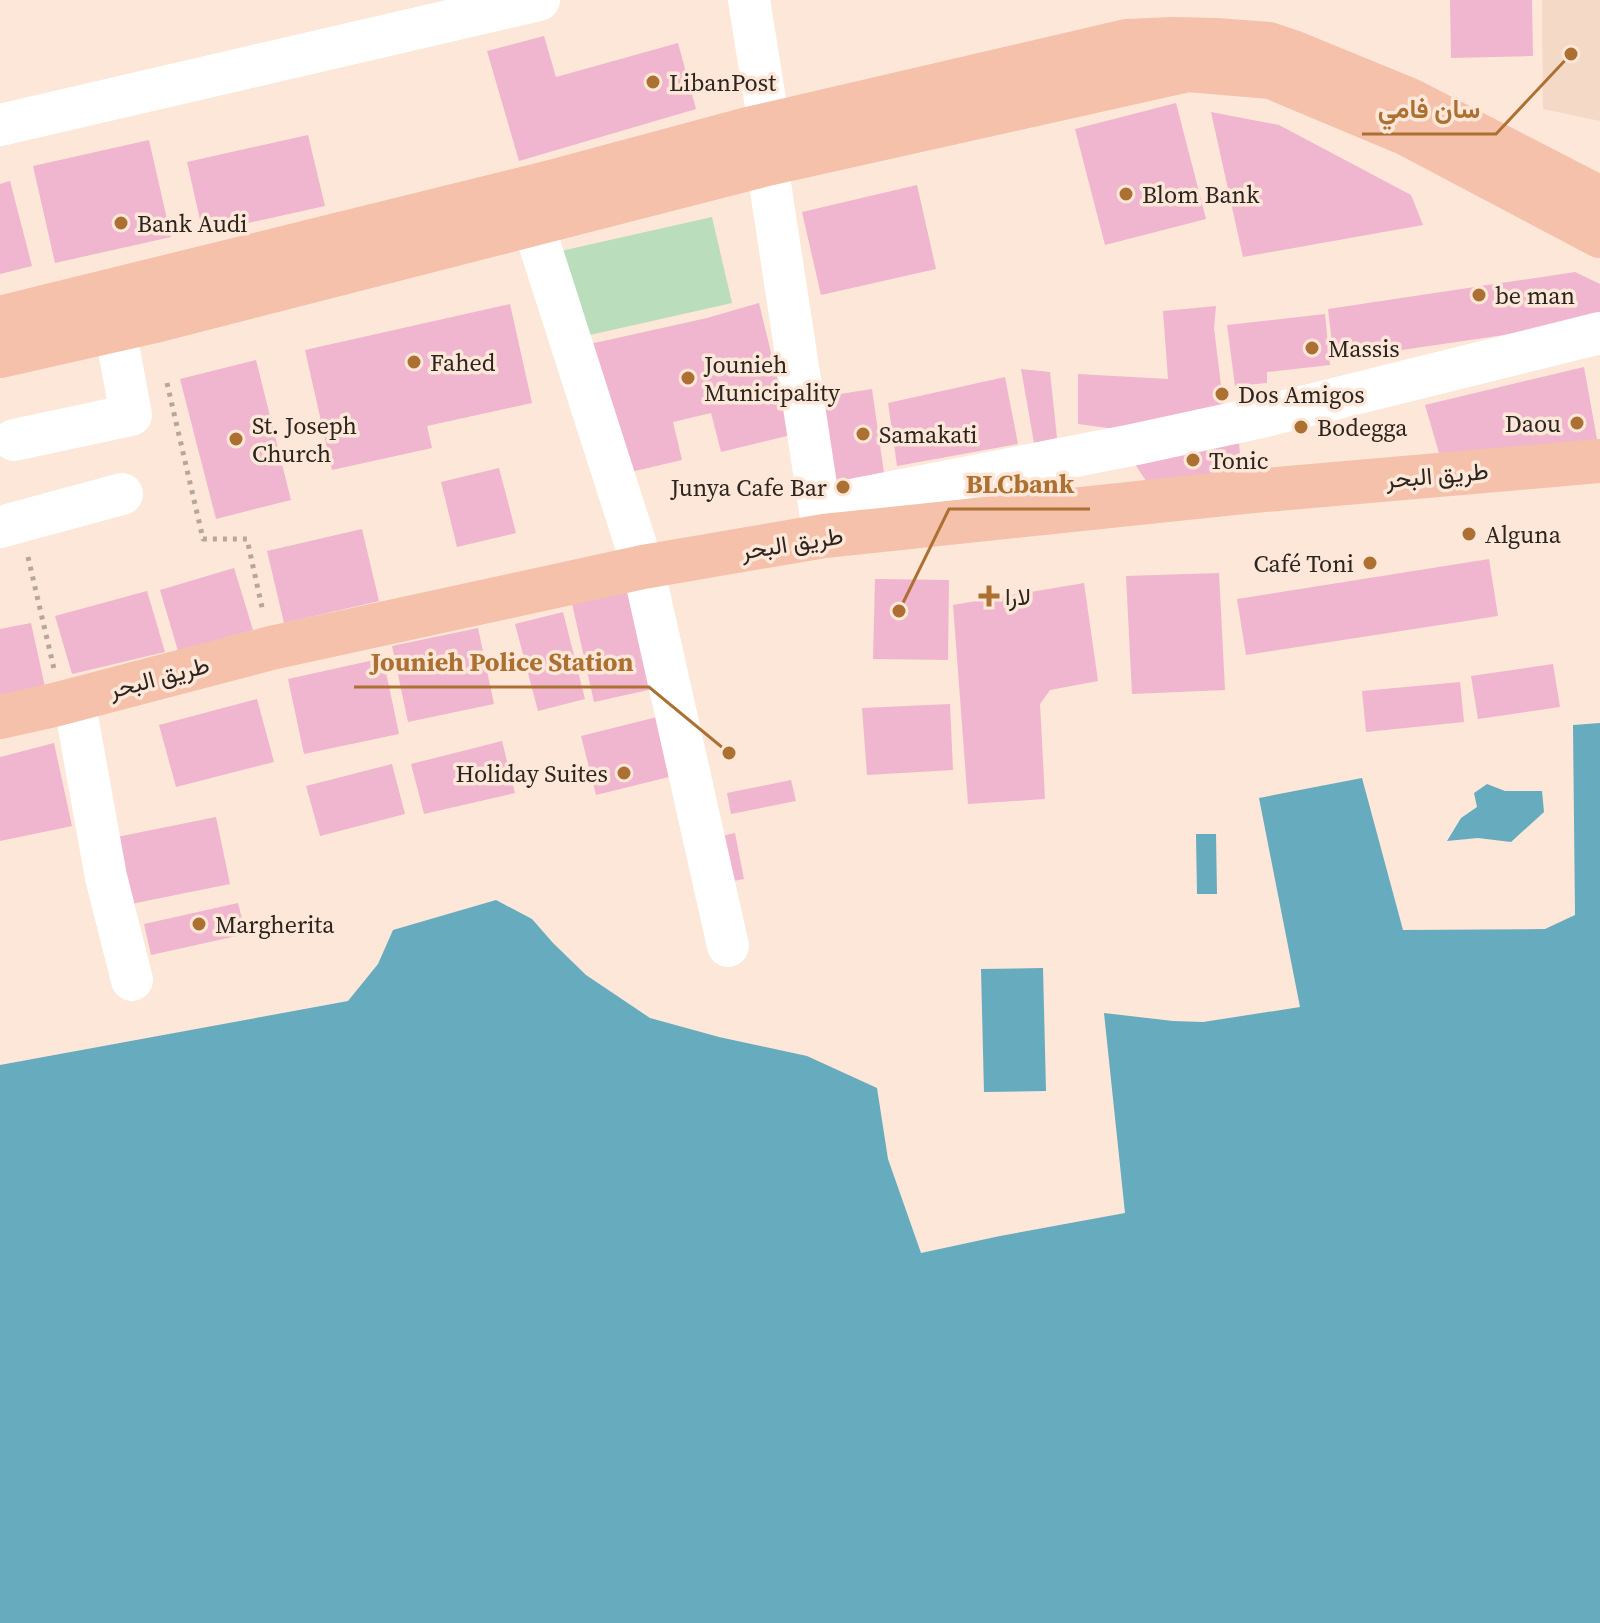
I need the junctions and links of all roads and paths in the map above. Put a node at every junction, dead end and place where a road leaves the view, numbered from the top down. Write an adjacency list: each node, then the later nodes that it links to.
1 (539, 0): 4 (street)
2 (725, 0): 5 (street)
3 (749, 0): 5 (street)
4 (0, 125)
5 (761, 140): 6 (main road); 7 (main road); 8 (main road); 9 (main road); 17 (street)
6 (1600, 198)
7 (533, 224): 10 (main road); 19 (street)
8 (1600, 236)
9 (0, 318)
10 (115, 329): 12 (main road); 14 (street)
11 (1600, 333): 17 (street, طريق البحر)
12 (0, 356)
13 (167, 383): 20 (path)
14 (14, 440)
15 (1600, 461): 17 (main road, طريق البحر)
16 (122, 494): 18 (street)
17 (822, 521): 19 (main road, طريق البحر)
18 (10, 524): 21 (path)
19 (643, 567): 20 (main road, طريق البحر); 23 (street)
20 (271, 648): 21 (main road, طريق البحر)
21 (68, 701): 22 (main road, طريق البحر); 24 (street)
22 (0, 717)
23 (728, 946)
24 (132, 980)

